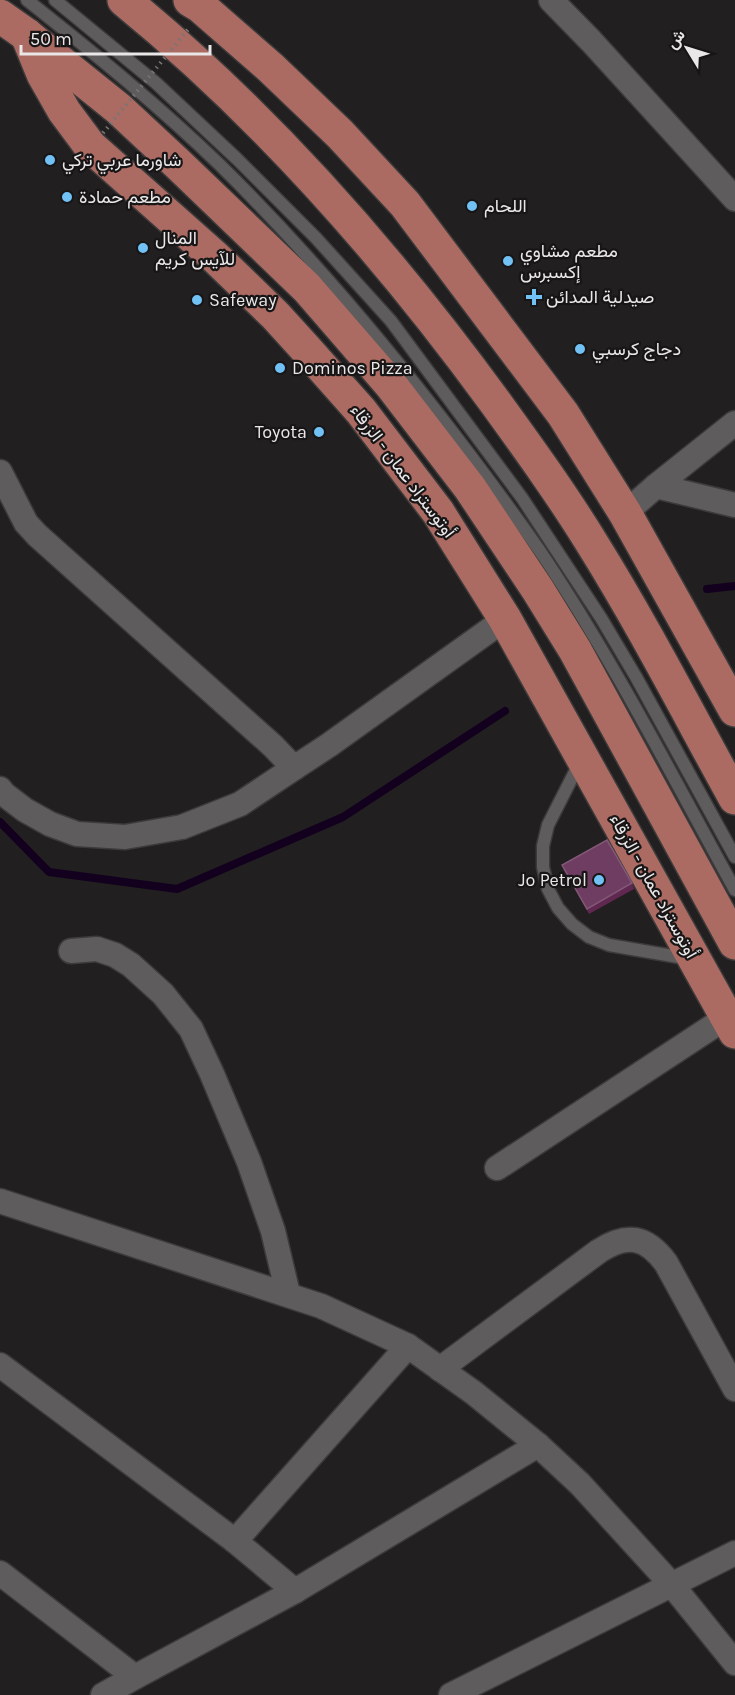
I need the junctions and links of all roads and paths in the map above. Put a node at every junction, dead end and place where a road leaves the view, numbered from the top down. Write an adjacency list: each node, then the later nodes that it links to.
1 (27, 0): 26 (lane)
2 (55, 0): 25 (lane)
3 (124, 0): 11 (highway)
4 (551, 0): 9 (street)
5 (190, 14): 8 (path, bridge); 10 (highway)
6 (0, 16): 7 (highway)
7 (27, 35): 12 (highway); 13 (highway, أوتوستراد عمان - الزرقاء)
8 (103, 133)
9 (735, 199)
10 (405, 204): 11 (highway); 18 (highway)
11 (366, 238): 24 (highway)
12 (307, 288): 13 (highway); 27 (highway)
13 (275, 315): 19 (highway, أوتوستراد عمان - الزرقاء)
14 (735, 423): 16 (street)
15 (0, 472): 22 (street)
16 (656, 486): 17 (street); 18 (street)
17 (735, 505)
18 (625, 513): 20 (highway)
19 (505, 620): 21 (highway, أوتوستراد عمان - الزرقاء); 22 (street)
20 (735, 710)
21 (582, 759): 29 (highway, أوتوستراد عمان - الزرقاء); 29 (lane)
22 (294, 768): 23 (street)
23 (0, 789)
24 (735, 798)
25 (735, 857)
26 (735, 890)
27 (735, 943)
28 (71, 951): 33 (street)
29 (694, 959): 30 (highway, أوتوستراد عمان - الزرقاء)
30 (731, 1025): 31 (street)
31 (497, 1168)
32 (0, 1201): 33 (street)
33 (288, 1294): 34 (street)
34 (408, 1346): 36 (street); 39 (street)
35 (0, 1365): 39 (street)
36 (440, 1369): 37 (street); 38 (street)
37 (735, 1389)
38 (538, 1445): 42 (street); 43 (street)
39 (235, 1541): 43 (street)
40 (735, 1553): 42 (street)
41 (0, 1573): 45 (street)
42 (672, 1585): 44 (street); 47 (street)
43 (295, 1591): 45 (street)
44 (735, 1663)
45 (135, 1677): 46 (street)
46 (103, 1695)
47 (451, 1695)

